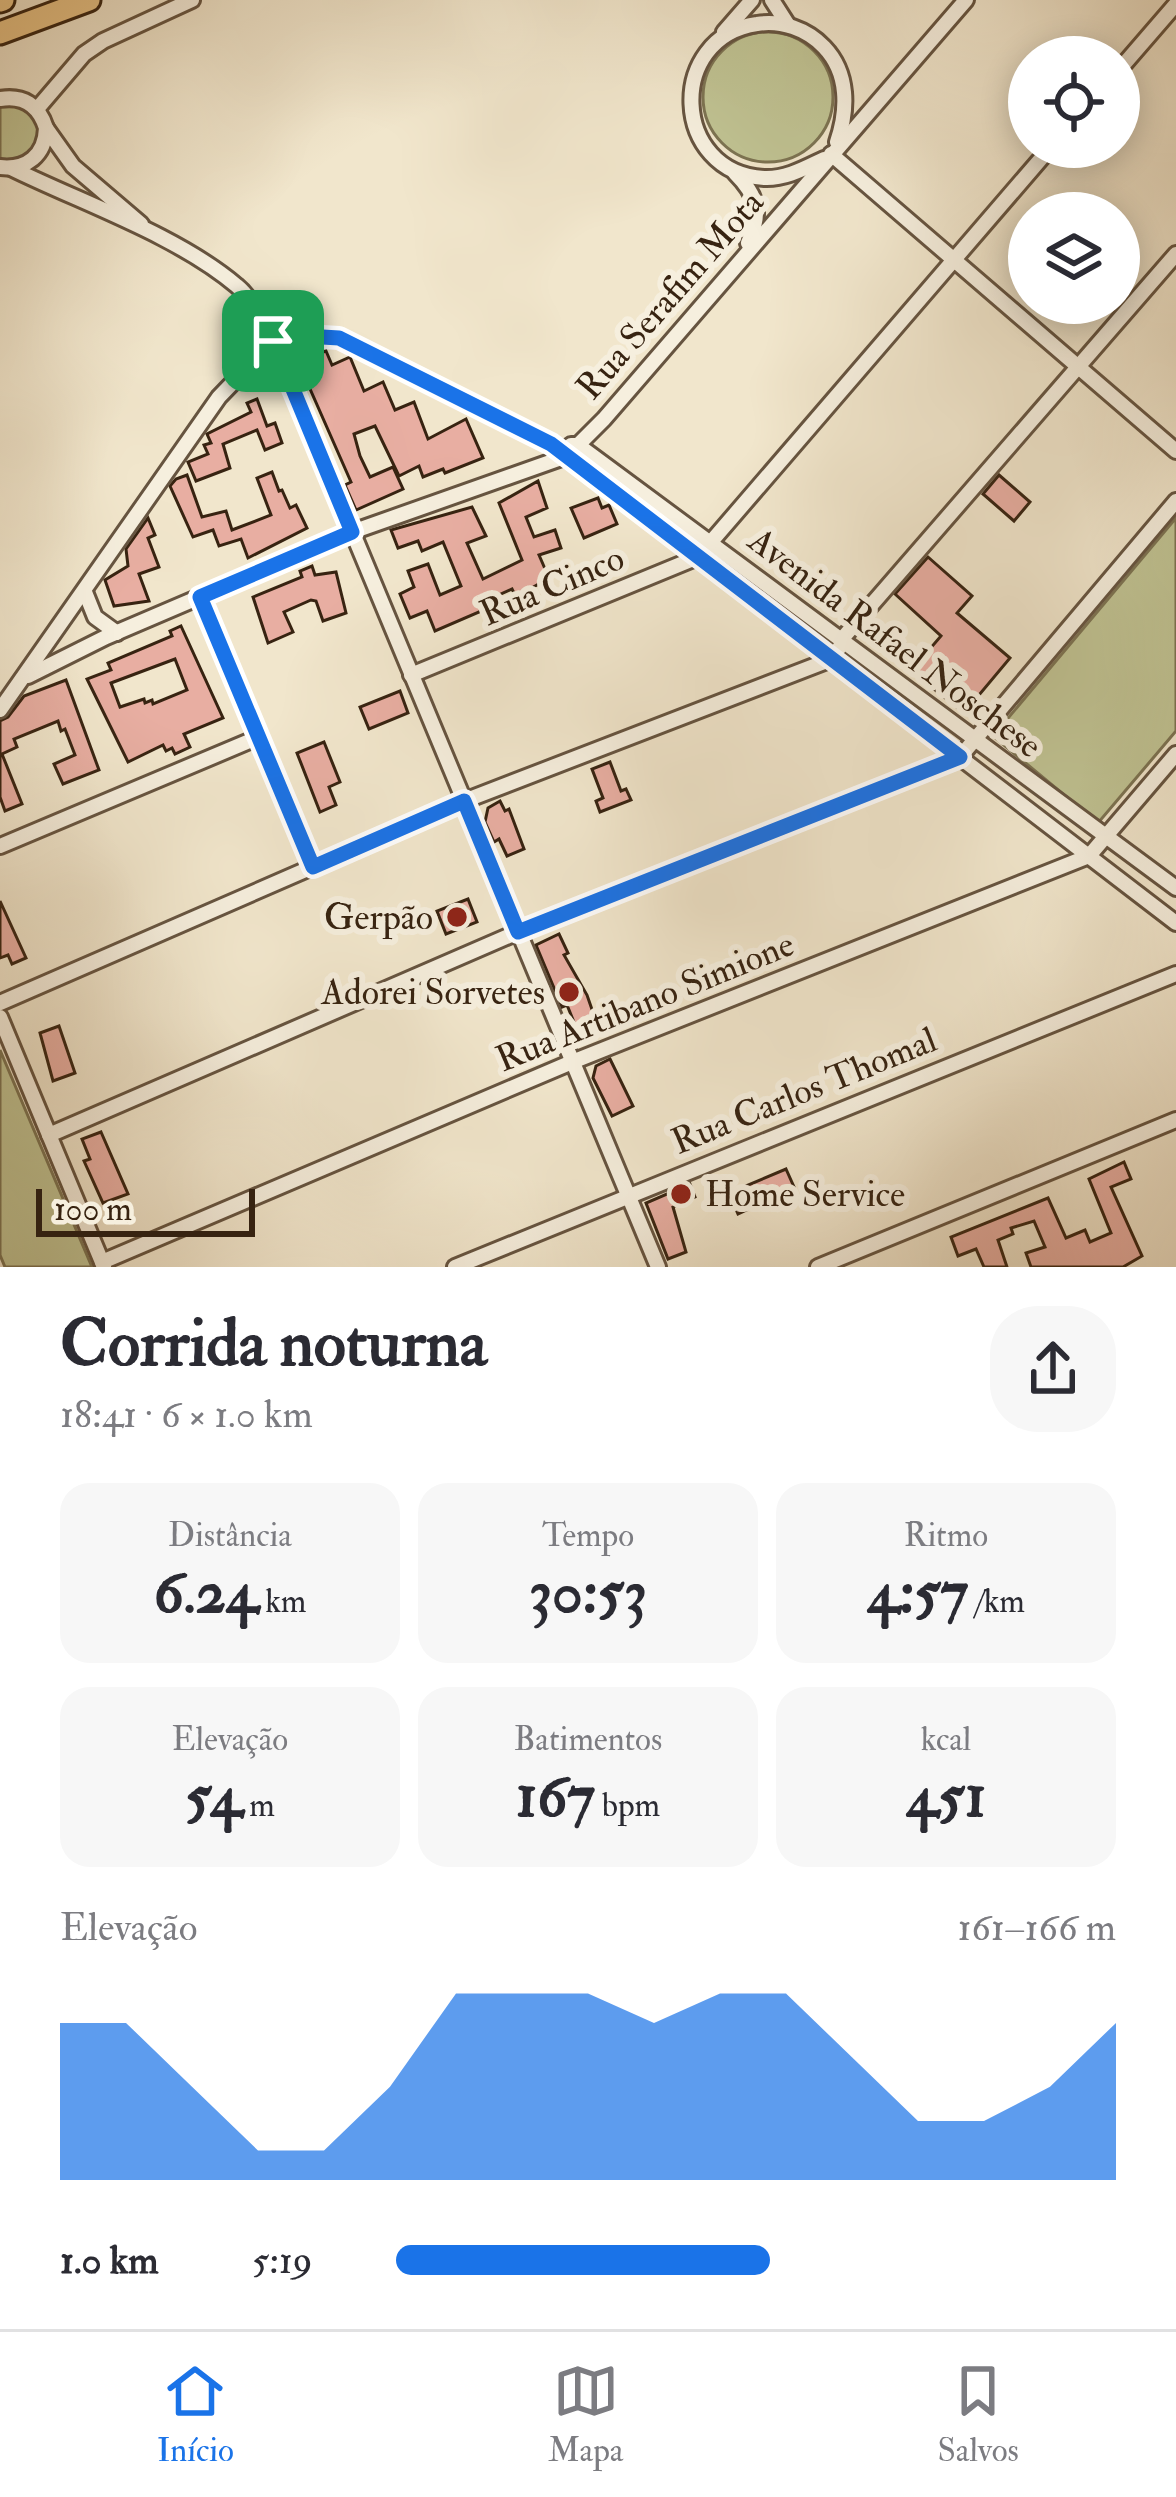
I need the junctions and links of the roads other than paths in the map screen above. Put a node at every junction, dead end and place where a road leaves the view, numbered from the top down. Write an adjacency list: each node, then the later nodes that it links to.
1 (89, 0): 8 (main road)
2 (192, 0): 13 (street)
3 (752, 0): 10 (street)
4 (772, 0): 7 (street)
5 (966, 0): 15 (street, Rua Serafim Mota)
6 (1176, 4): 9 (street)
7 (788, 26): 10 (street); 15 (street)
8 (0, 34)
9 (1140, 46)
10 (709, 49): 16 (street)
11 (0, 81): 12 (street)
12 (8, 98): 13 (street)
13 (38, 110): 14 (street)
14 (46, 128): 17 (street); 19 (street)
15 (832, 154): 16 (street); 21 (street, Rua Serafim Mota); 22 (street)
16 (723, 164): 21 (street)
17 (6, 167): 19 (street)
18 (1033, 168): 22 (street, Rua Cinco)
19 (144, 228): 23 (street)
20 (1176, 254): 24 (street)
21 (740, 258): 25 (street, Rua Serafim Mota)
22 (953, 259): 24 (street); 29 (street, Rua Cinco)
23 (273, 341): 25 (street); 28 (street); 31 (street)
24 (1078, 367): 26 (street); 34 (street)
25 (572, 450): 28 (street, Rua Serafim Mota); 29 (street, Avenida Rafael Noschese); 30 (street, Avenida Rafael Noschese)
26 (1176, 452)
27 (1176, 501): 40 (street)
28 (352, 532): 32 (street, Rua Serafim Mota); 36 (street)
29 (710, 543): 30 (street, Rua Cinco); 34 (street, Avenida Rafael Noschese)
30 (698, 557): 35 (street, Avenida Rafael Noschese); 36 (street, Rua Cinco)
31 (85, 592): 33 (street); 37 (street)
32 (200, 597): 33 (street, Rua Serafim Mota); 39 (street)
33 (117, 632): 37 (street, Rua Serafim Mota)
34 (842, 641): 35 (street); 40 (street, Avenida Rafael Noschese)
35 (832, 659): 42 (street, Avenida Rafael Noschese); 43 (street)
36 (411, 675): 43 (street)
37 (23, 678): 38 (street)
38 (0, 710)
39 (259, 737): 45 (street); 47 (street)
40 (974, 739): 42 (street); 44 (street, Avenida Rafael Noschese)
41 (1176, 754): 44 (street, Rua Artibano Simione)
42 (960, 757): 46 (street, Avenida Rafael Noschese); 50 (street)
43 (464, 801): 47 (street); 50 (street)
44 (1105, 836): 46 (street, Rua Artibano Simione); 48 (street, Avenida Rafael Noschese)
45 (0, 846)
46 (1089, 856): 49 (street, Avenida Rafael Noschese); 54 (street, Rua Artibano Simione)
47 (313, 867): 52 (street)
48 (1176, 888)
49 (1176, 923)
50 (518, 932): 54 (street); 56 (street)
51 (1176, 974): 57 (street, Rua Carlos Thomal)
52 (0, 1003)
53 (0, 1017): 56 (street)
54 (572, 1062): 57 (street); 58 (street, Rua Artibano Simione)
55 (1176, 1120): 61 (street)
56 (49, 1135): 58 (street)
57 (627, 1194): 59 (street, Rua Carlos Thomal); 60 (street)
58 (103, 1264)
59 (455, 1267)
60 (658, 1267)
61 (818, 1267)

